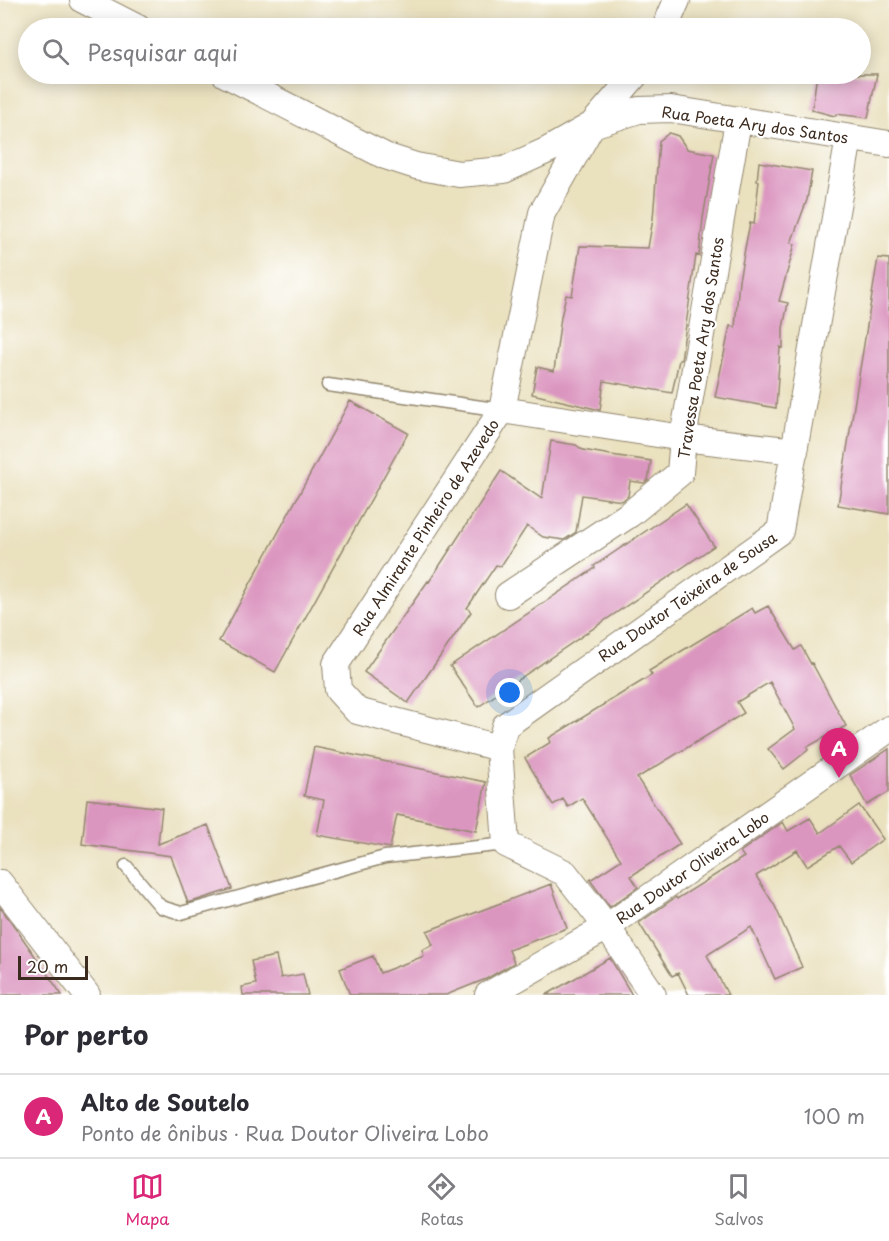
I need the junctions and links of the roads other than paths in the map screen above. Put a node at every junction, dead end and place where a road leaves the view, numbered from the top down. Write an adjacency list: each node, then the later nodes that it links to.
1 (82, 0): 3 (street)
2 (677, 0): 4 (street)
3 (118, 18)
4 (669, 18)
5 (245, 84): 8 (street, Rua Poeta Ary dos Santos)
6 (627, 84): 8 (street)
7 (738, 121): 8 (street, Rua Poeta Ary dos Santos); 9 (street, Rua Poeta Ary dos Santos); 13 (street, Travessa Poeta Ary dos Santos)
8 (592, 125): 12 (street)
9 (849, 138): 10 (street, Rua Poeta Ary dos Santos); 14 (street, Rua Doutor Teixeira de Sousa)
10 (889, 144)
11 (328, 385): 12 (lane)
12 (502, 410): 13 (street, Rua Almirante Pinheiro de Azevedo); 17 (street, Rua Almirante Pinheiro de Azevedo)
13 (683, 438): 14 (street, Rua Almirante Pinheiro de Azevedo); 15 (street, Travessa Poeta Ary dos Santos)
14 (795, 451): 17 (street, Rua Doutor Teixeira de Sousa)
15 (508, 595)
16 (889, 729): 21 (street, Rua Doutor Oliveira Lobo)
17 (499, 748): 18 (street, Rua Doutor Teixeira de Sousa)
18 (506, 844): 19 (lane); 21 (street)
19 (126, 866)
20 (0, 883): 22 (street)
21 (607, 927): 23 (street, Rua Doutor Oliveira Lobo); 24 (street)
22 (87, 995)
23 (488, 995)
24 (653, 995)

